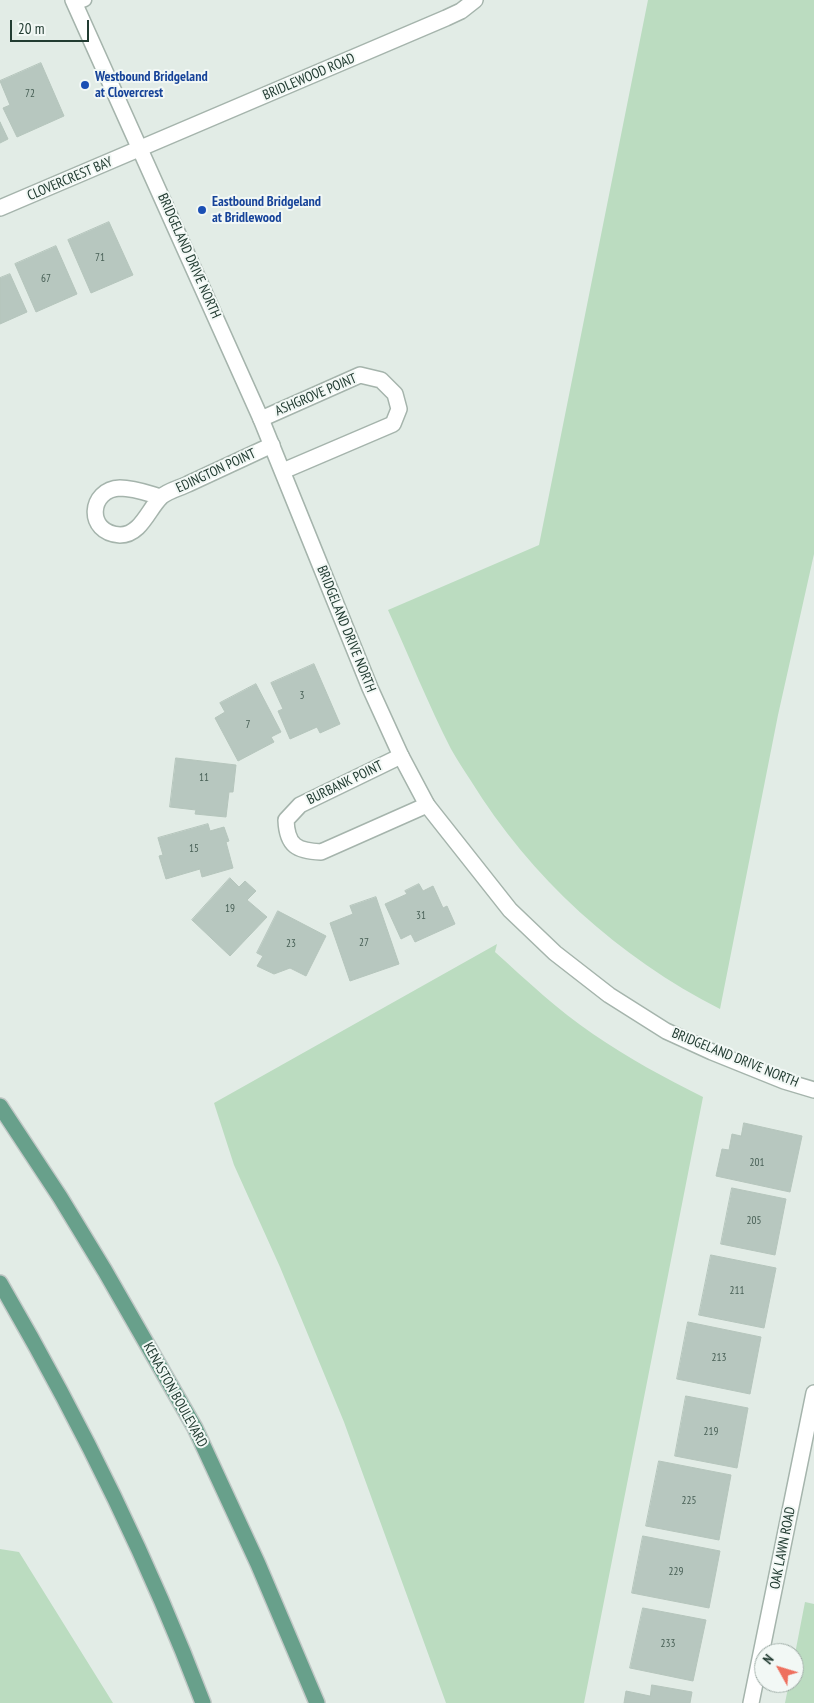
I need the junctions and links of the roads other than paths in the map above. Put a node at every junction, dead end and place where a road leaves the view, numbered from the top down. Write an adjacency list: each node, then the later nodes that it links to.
1 (475, 0): 3 (street, BRIDLEWOOD ROAD)
2 (78, 1): 3 (street, BRIDGELAND DRIVE NORTH)
3 (141, 148): 4 (street, CLOVERCREST BAY); 5 (street, BRIDGELAND DRIVE NORTH)
4 (0, 208)
5 (261, 419): 6 (street, BRIDGELAND DRIVE NORTH); 7 (street, ASHGROVE POINT)
6 (272, 445): 7 (street, BRIDGELAND DRIVE NORTH); 8 (street, EDINGTON POINT)
7 (283, 471): 9 (street, BRIDGELAND DRIVE NORTH)
8 (161, 497)
9 (401, 756): 10 (street, BRIDGELAND DRIVE NORTH); 10 (street, BURBANK POINT)
10 (427, 805): 11 (street, BRIDGELAND DRIVE NORTH)
11 (814, 1090)
12 (0, 1106): 17 (main road, KENASTON BOULEVARD)
13 (0, 1283): 16 (main road)
14 (814, 1393): 15 (street, OAK LAWN ROAD)
15 (809, 1439): 18 (street, OAK LAWN ROAD)
16 (203, 1703)
17 (317, 1703)
18 (751, 1703)

